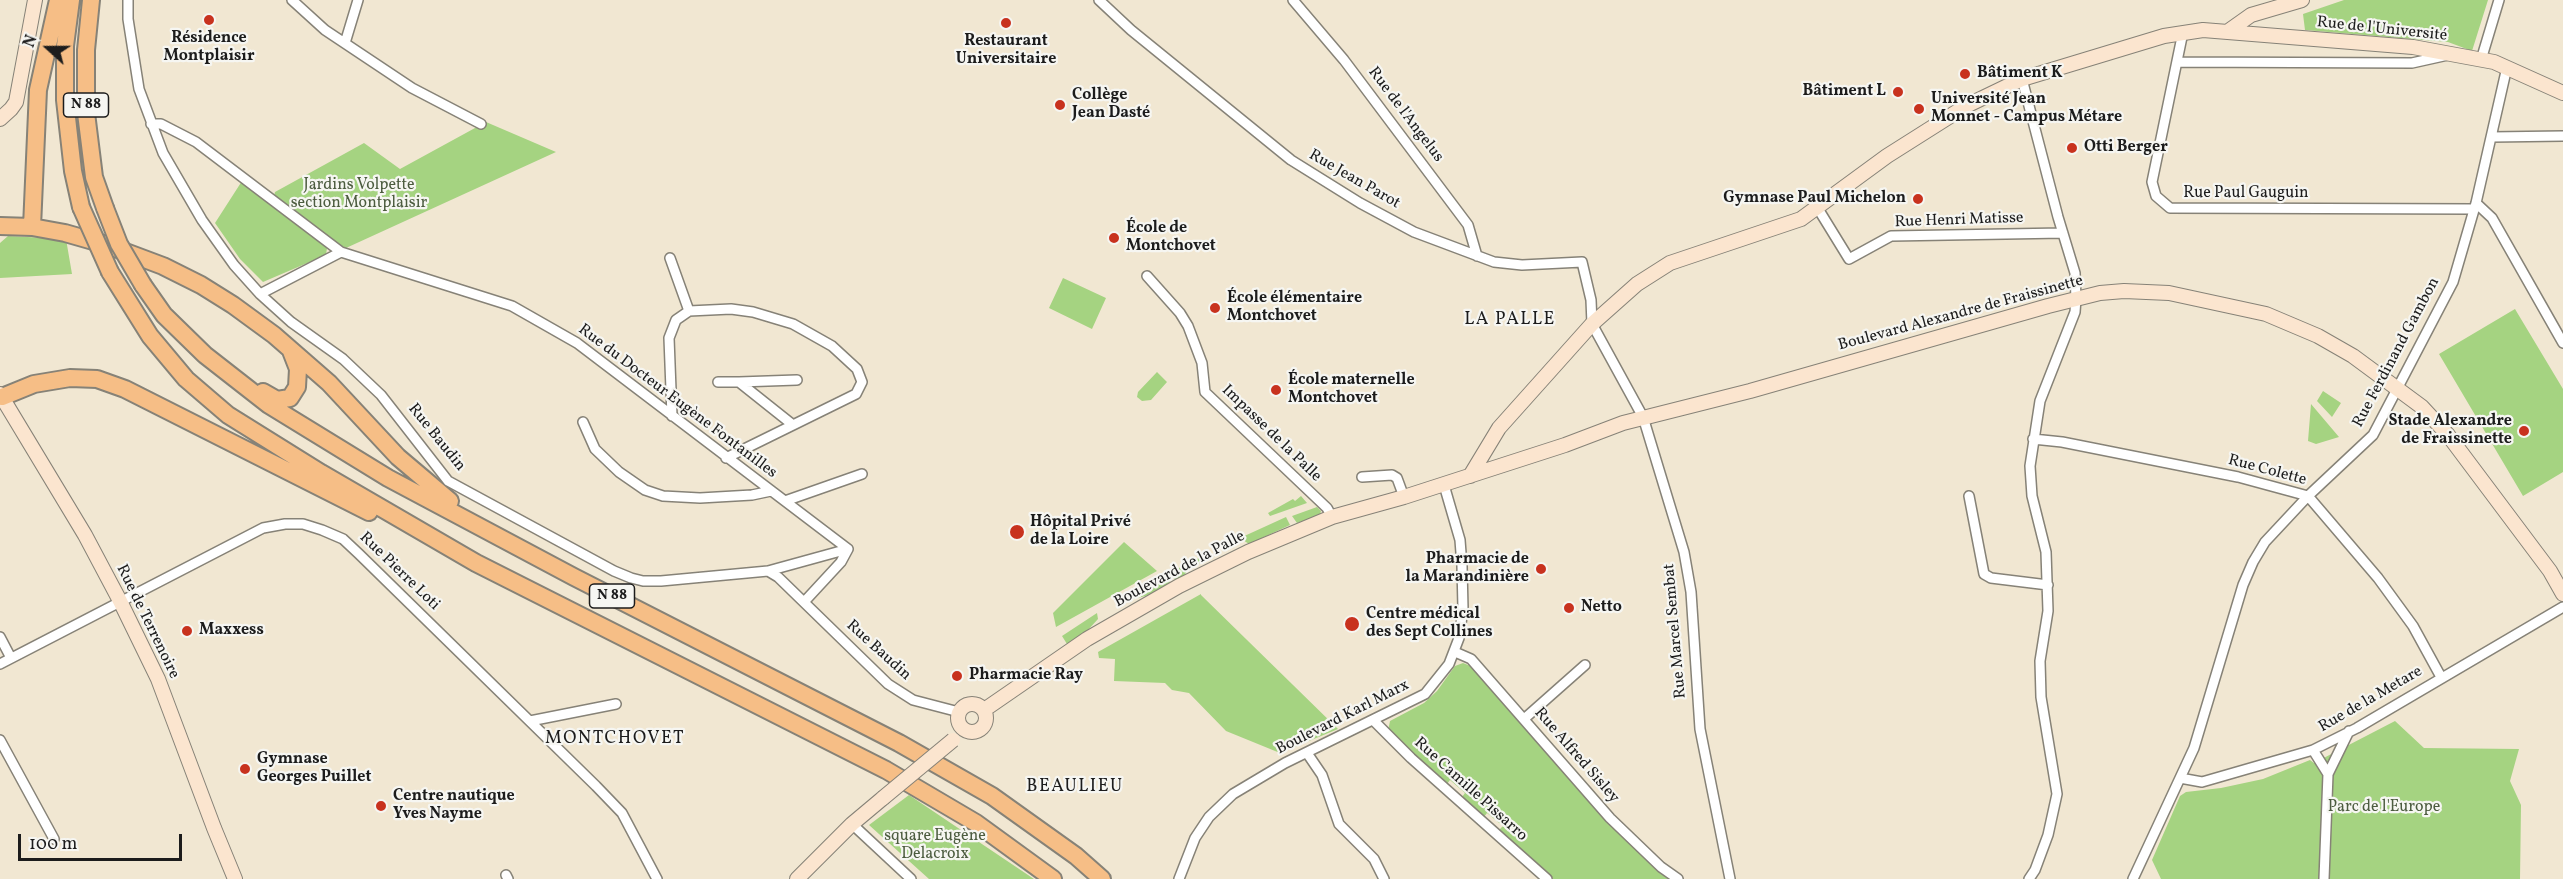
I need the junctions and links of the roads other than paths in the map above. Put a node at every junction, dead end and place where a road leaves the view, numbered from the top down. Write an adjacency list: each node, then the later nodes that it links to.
1 (35, 0): 23 (street)
2 (58, 0): 31 (highway)
3 (71, 0): 67 (highway, N 88, bridge)
4 (91, 0): 43 (highway, N 88, bridge)
5 (128, 0): 24 (street, Rue Baudin)
6 (292, 0): 16 (street)
7 (358, 0): 16 (street)
8 (1099, 0): 34 (street, Rue Jean Parot)
9 (1293, 0): 34 (street, Rue de l'Angelus)
10 (2302, 0): 12 (street)
11 (2499, 0): 18 (street)
12 (2269, 11): 14 (street); 15 (street)
13 (2183, 32): 14 (street, Rue de l'Université); 19 (street, Rue Paul Gauguin); 21 (street, Rue de l'Université)
14 (2227, 32): 15 (street, Rue de l'Université)
15 (2248, 33): 17 (street, Rue de l'Université)
16 (345, 44): 25 (street)
17 (2451, 54): 18 (street, Rue de l'Université); 19 (street)
18 (2481, 60): 20 (street, Rue de l'Université)
19 (2178, 62): 28 (street, Rue Paul Gauguin)
20 (2507, 67): 22 (street, Rue de l'Université); 27 (street, Rue Ferdinand Gambon)
21 (2022, 79): 29 (street, Rue de l'Université); 32 (street)
22 (2563, 93)
23 (0, 119)
24 (151, 124): 33 (street, Rue du Docteur Eugène Fontanilles); 37 (street, Rue Baudin)
25 (481, 124)
26 (2563, 136): 27 (street)
27 (2492, 137): 28 (street, Rue Ferdinand Gambon)
28 (2475, 206): 41 (street); 47 (street, Rue Ferdinand Gambon)
29 (1816, 207): 32 (street, Rue Henri Matisse); 40 (street, Rue de l'Université)
30 (0, 226): 31 (highway)
31 (32, 227): 42 (highway)
32 (2063, 233): 38 (street)
33 (341, 252): 37 (street); 49 (street, Rue du Docteur Eugène Fontanilles)
34 (1477, 256): 40 (street, Rue Jean Parot)
35 (670, 258): 39 (street)
36 (1147, 276): 64 (street, Impasse de la Palle)
37 (260, 294): 68 (street, Rue Baudin)
38 (2076, 299): 47 (street, Boulevard Alexandre de Fraissinette); 50 (street, Boulevard Alexandre de Fraissinette); 53 (street)
39 (689, 311): 49 (street); 52 (street)
40 (1592, 324): 50 (street, Rue Marcel Sembat); 56 (street, Rue de l'Université)
41 (2563, 343)
42 (291, 351): 43 (highway); 65 (highway)
43 (205, 355): 65 (highway, N 88)
44 (718, 381): 46 (street)
45 (797, 381): 46 (street)
46 (739, 382): 52 (street)
47 (2396, 388): 61 (street, Rue Ferdinand Gambon); 70 (street, Boulevard Alexandre de Fraissinette)
48 (1, 396): 67 (highway); 71 (street, Rue de Terrenoire)
49 (672, 416): 54 (street, Rue du Docteur Eugène Fontanilles)
50 (1643, 417): 56 (street, Boulevard Alexandre de Fraissinette); 105 (street, Rue Marcel Sembat)
51 (583, 422): 59 (street)
52 (793, 424): 54 (street)
53 (2033, 439): 61 (street, Rue Colette); 69 (street)
54 (726, 458): 59 (street, Rue du Docteur Eugène Fontanilles)
55 (862, 474): 63 (street)
56 (1470, 476): 58 (street, Boulevard Alexandre de Fraissinette)
57 (1362, 477): 62 (street)
58 (1444, 485): 62 (street, Boulevard de la Palle); 75 (street, Boulevard Karl Marx)
59 (771, 491): 63 (street, Rue du Docteur Eugène Fontanilles)
60 (1969, 496): 69 (street)
61 (2308, 496): 79 (street, Rue Colette); 92 (street, Rue Ferdinand Gambon)
62 (1404, 497): 64 (street, Boulevard de la Palle)
63 (786, 501): 66 (street, Rue du Docteur Eugène Fontanilles)
64 (1332, 517): 81 (street, Boulevard de la Palle)
65 (497, 534): 100 (highway, N 88)
66 (848, 549): 68 (street); 72 (street)
67 (476, 563): 99 (highway, N 88)
68 (768, 571): 72 (street, Rue Baudin)
69 (2048, 585): 106 (street)
70 (2563, 594)
71 (120, 601): 76 (street, Rue Pierre Loti); 84 (street, Rue Pierre Loti); 95 (street, Rue de Terrenoire)
72 (804, 602): 82 (street, Rue Baudin)
73 (2563, 607): 79 (street, Rue de la Metare)
74 (0, 638): 76 (street)
75 (1455, 652): 83 (street, Rue Alfred Sisley); 85 (street, Boulevard Karl Marx)
76 (11, 658): 77 (street, Rue Pierre Loti)
77 (0, 664)
78 (1585, 665): 83 (street)
79 (2440, 677): 87 (street, Rue de la Metare)
80 (616, 704): 84 (street)
81 (984, 710): 82 (street); 86 (street, Boulevard de la Palle)
82 (959, 712): 86 (street)
83 (1524, 719): 104 (street, Rue Alfred Sisley)
84 (530, 721): 96 (street, Rue Pierre Loti)
85 (1374, 721): 90 (street, Boulevard Karl Marx); 103 (street, Rue Camille Pissarro)
86 (964, 730): 93 (street, Boulevard de la Palle, bridge)
87 (2349, 731): 89 (street, Rue de la Metare); 91 (street)
88 (0, 740): 94 (street)
89 (2313, 750): 91 (street); 92 (street, Rue de la Metare)
90 (1307, 753): 101 (street, Boulevard Karl Marx); 102 (street)
91 (2328, 774): 108 (street)
92 (2180, 778): 107 (street, Rue Ferdinand Gambon)
93 (852, 824): 97 (street, Boulevard de la Palle); 98 (street)
94 (54, 838)
95 (235, 879)
96 (657, 879)
97 (797, 879)
98 (910, 879)
99 (1053, 879)
100 (1102, 879)
101 (1179, 879)
102 (1384, 879)
103 (1547, 879)
104 (1678, 879)
105 (1730, 879)
106 (2029, 879)
107 (2133, 879)
108 (2324, 879)

